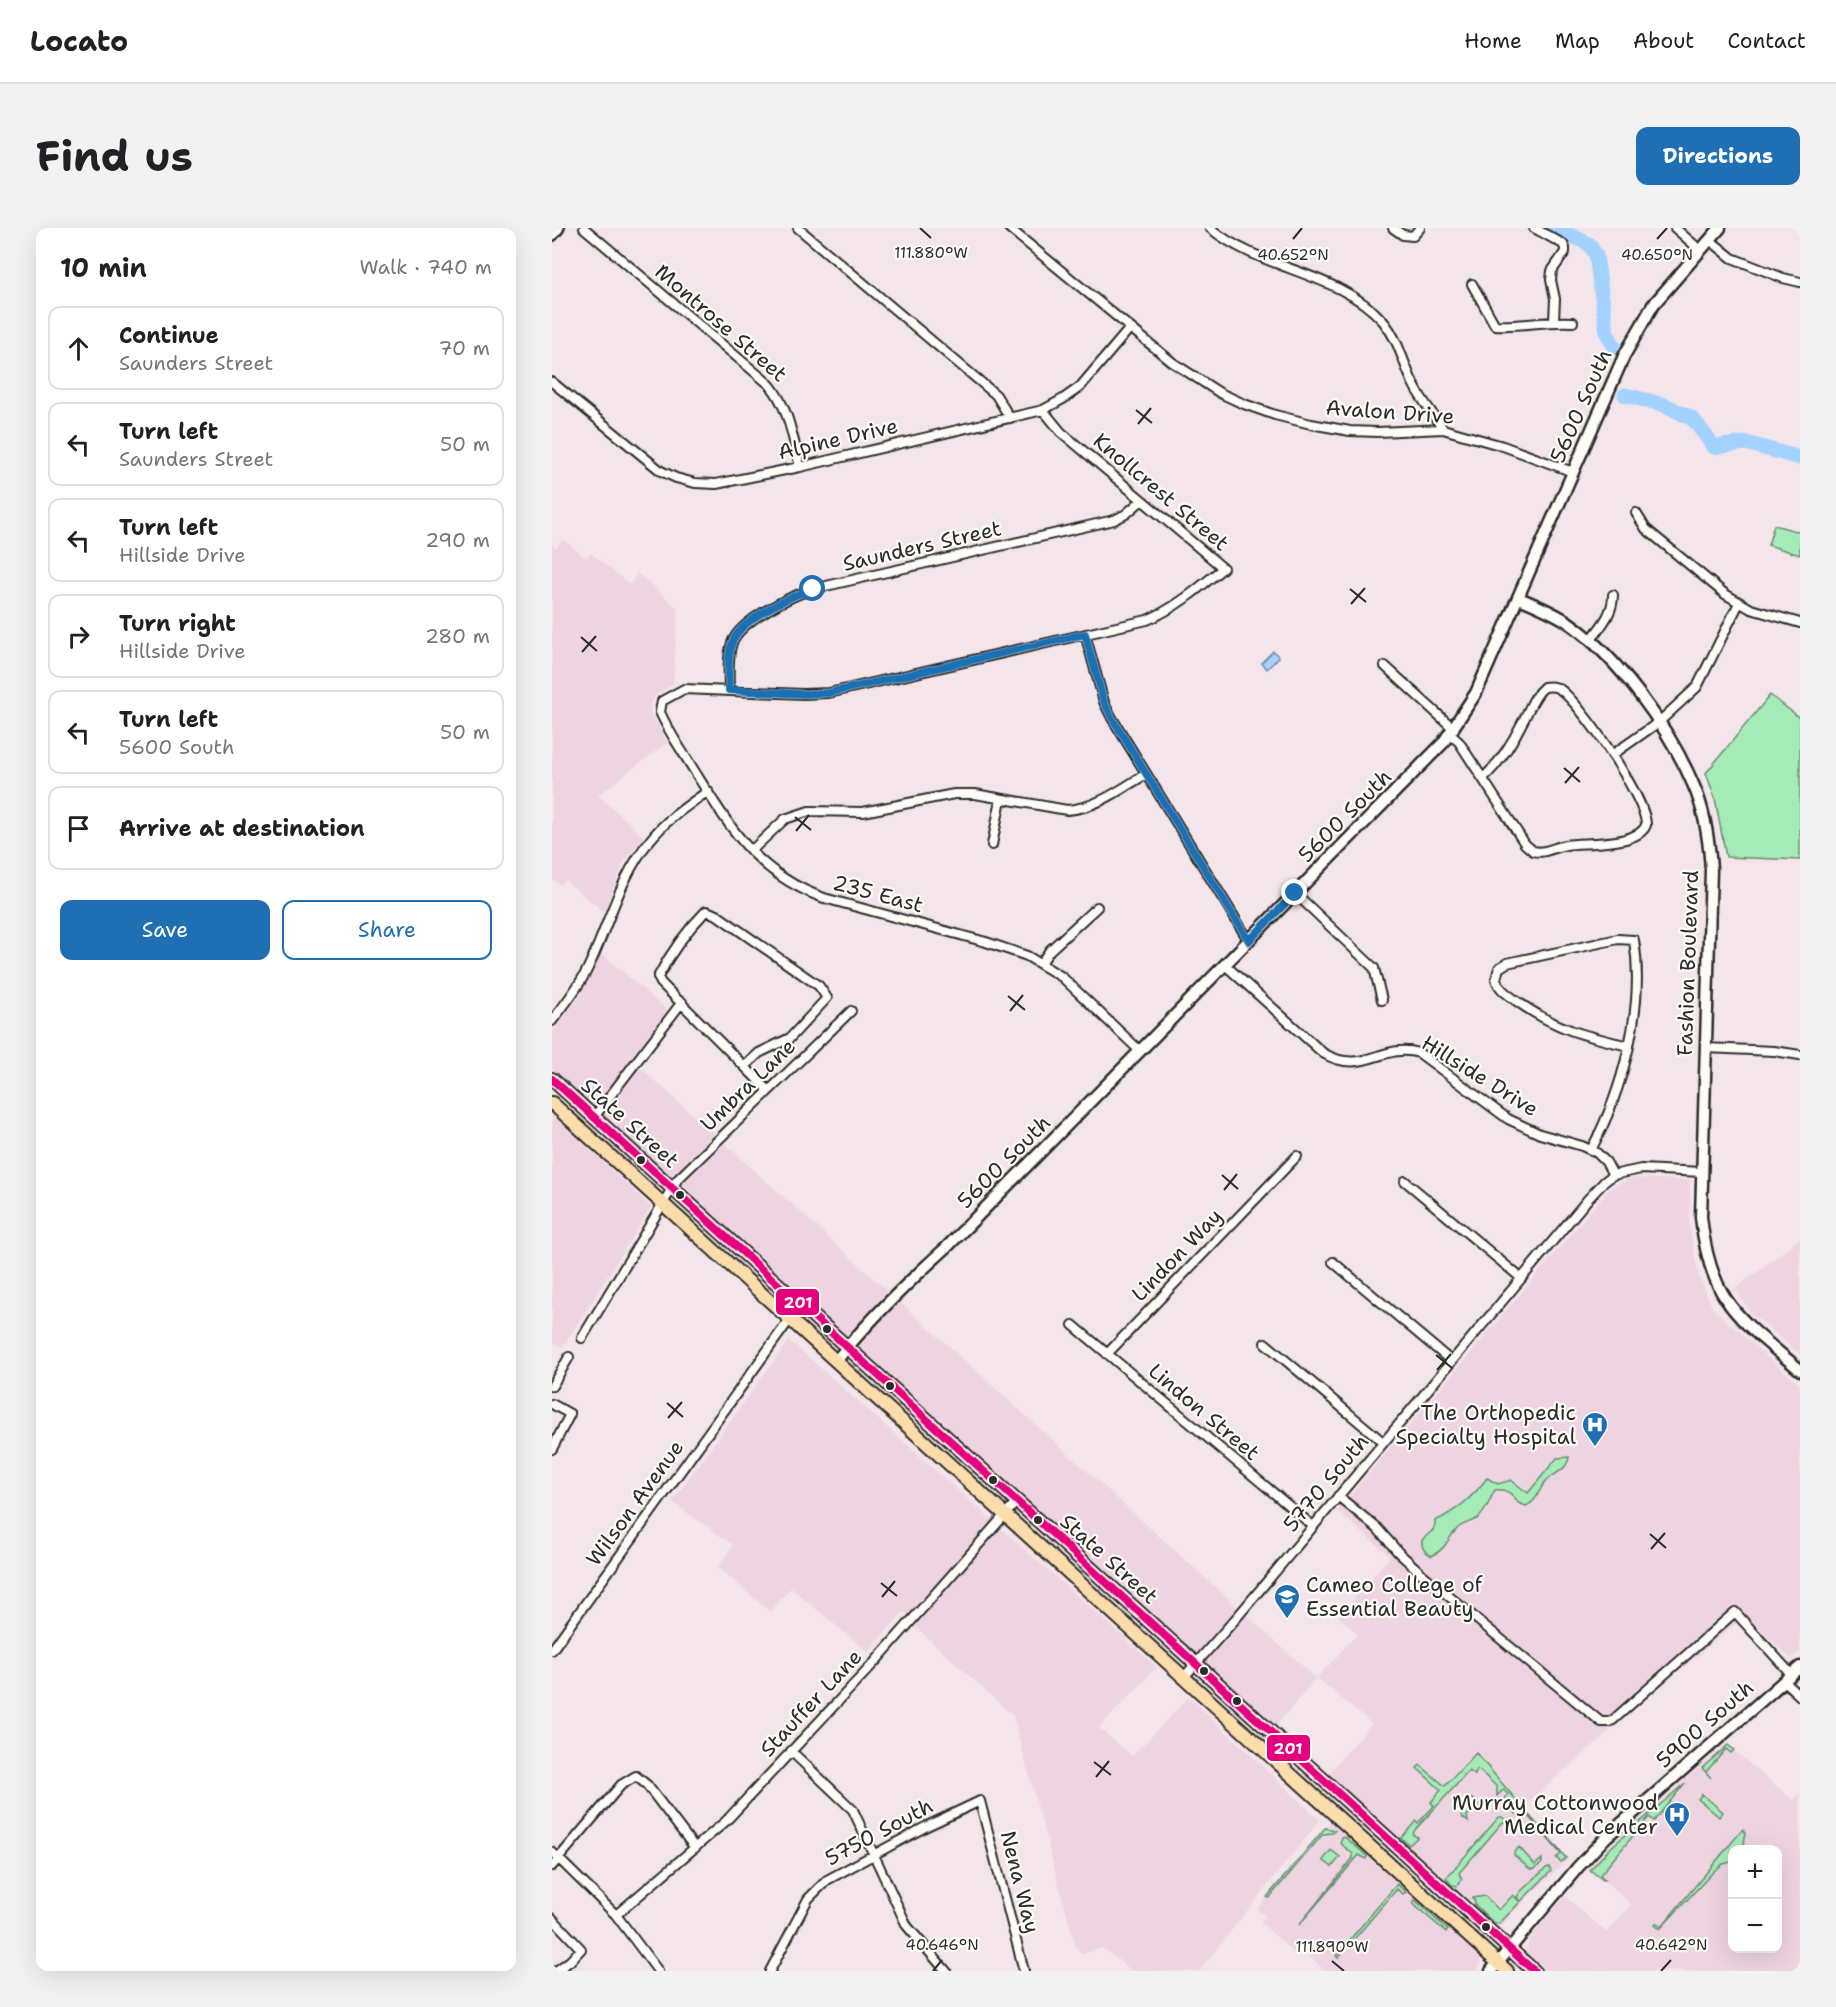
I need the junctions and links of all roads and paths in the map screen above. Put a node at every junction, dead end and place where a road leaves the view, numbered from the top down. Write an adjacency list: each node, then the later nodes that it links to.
1 (558, 228): 11 (street)
2 (584, 228): 23 (street, Montrose Street)
3 (798, 228): 21 (street)
4 (1009, 228): 18 (street, Avalon Drive)
5 (1210, 228): 22 (street)
6 (1393, 228): 7 (street)
7 (1420, 228)
8 (1534, 228): 16 (street)
9 (1676, 228): 13 (street)
10 (1720, 228): 12 (street, 5600 South)
11 (552, 235)
12 (1710, 240): 13 (street, 5600 South); 14 (street)
13 (1700, 250): 24 (street, 5600 South)
14 (1800, 282)
15 (1472, 284): 16 (street)
16 (1554, 320): 17 (street)
17 (1573, 322)
18 (1130, 328): 20 (street, Alpine Drive); 22 (street, Avalon Drive)
19 (552, 382): 23 (street, Alpine Drive)
20 (1042, 410): 21 (street, Alpine Drive); 25 (street, Knollcrest Street)
21 (1010, 418): 23 (street, Alpine Drive)
22 (1443, 429): 24 (street, Avalon Drive)
23 (800, 467)
24 (1573, 472): 28 (street, 5600 South)
25 (1142, 500): 31 (street, Knollcrest Street); 34 (street, Saunders Street)
26 (1636, 513): 29 (street)
27 (1613, 595): 32 (street)
28 (1519, 598): 32 (street, Fashion Boulevard); 36 (street, 5600 South)
29 (1739, 603): 30 (street); 35 (street)
30 (1800, 623)
31 (1085, 634): 34 (street); 38 (street)
32 (1590, 641): 35 (street, Fashion Boulevard)
33 (1385, 666): 36 (street)
34 (729, 690): 40 (street, 235 East)
35 (1659, 722): 37 (street); 54 (street, Fashion Boulevard)
36 (1452, 731): 39 (street); 44 (street, 5600 South)
37 (1612, 755): 39 (street); 39 (street)
38 (1146, 774): 41 (street); 46 (street)
39 (1483, 778)
40 (708, 791): 43 (street, 235 East); 52 (street)
41 (1001, 799): 42 (street); 43 (street)
42 (992, 845)
43 (751, 851): 47 (street, 235 East)
44 (1295, 893): 46 (street, 5600 South); 49 (street)
45 (1097, 907): 47 (street)
46 (1249, 941): 48 (street, 5600 South)
47 (1041, 963): 55 (street, 235 East)
48 (1225, 965): 55 (street, 5600 South); 62 (street, Hillside Drive)
49 (1382, 1000)
50 (681, 1002): 57 (street); 57 (street); 61 (street)
51 (851, 1011): 59 (street, Umbra Lane)
52 (552, 1021)
53 (1629, 1046): 53 (street); 62 (street)
54 (1706, 1048): 56 (street); 64 (street, Fashion Boulevard)
55 (1140, 1051): 75 (street, 5600 South)
56 (1800, 1055)
57 (745, 1066): 59 (street)
58 (552, 1079): 61 (main road, State Street)
59 (768, 1090): 67 (street, Umbra Lane)
60 (552, 1103): 68 (main road, State Street)
61 (594, 1117): 67 (main road, State Street)
62 (1591, 1150): 65 (street)
63 (1297, 1156): 76 (street, Lindon Way)
64 (1702, 1172): 65 (street); 80 (street, Fashion Boulevard)
65 (1613, 1175): 70 (street, 5770 South)
66 (1405, 1181): 70 (street)
67 (672, 1188): 68 (street, Umbra Lane); 75 (main road, State Street)
68 (662, 1203): 71 (main road, State Street); 73 (street, Umbra Lane)
69 (1333, 1262): 78 (street)
70 (1521, 1278): 78 (street, 5770 South)
71 (790, 1319): 79 (main road, State Street); 89 (street, Wilson Avenue)
72 (1073, 1325): 76 (street, Lindon Street)
73 (582, 1338)
74 (1265, 1343): 83 (street)
75 (848, 1347): 79 (street, 5600 South); 86 (main road, State Street)
76 (1107, 1354): 88 (street, Lindon Street)
77 (569, 1357): 81 (street)
78 (1450, 1361): 83 (street, 5770 South)
79 (836, 1362): 87 (main road, State Street)
80 (1800, 1370)
81 (552, 1386)
82 (552, 1404): 84 (street)
83 (1383, 1442): 85 (street, 5770 South)
84 (552, 1449)
85 (1338, 1496): 88 (street, 5770 South); 93 (street)
86 (1017, 1501): 87 (street, Stauffer Lane); 90 (main road, State Street)
87 (1005, 1515): 92 (main road, State Street); 95 (street, Stauffer Lane)
88 (1313, 1526): 90 (street, 5770 South)
89 (552, 1650)
90 (1196, 1664): 92 (street, 5770 South); 104 (main road, State Street)
91 (1800, 1667): 93 (street, 5900 South)
92 (1184, 1677): 105 (main road, State Street)
93 (1787, 1677): 94 (street); 104 (street, 5900 South)
94 (1800, 1696)
95 (791, 1751): 97 (street, Stauffer Lane); 99 (street)
96 (980, 1801): 99 (street, 5750 South); 110 (street, Nena Way)
97 (695, 1848): 100 (street); 102 (street, Stauffer Lane)
98 (552, 1852): 100 (street)
99 (874, 1854): 108 (street, 5750 South); 109 (street)
100 (559, 1858): 101 (street); 102 (street)
101 (552, 1866)
102 (616, 1915): 107 (street)
103 (552, 1918): 106 (street)
104 (1509, 1949): 105 (street, 5900 South); 111 (main road, State Street)
105 (1498, 1968)
106 (556, 1971)
107 (658, 1971)
108 (770, 1971)
109 (946, 1971)
110 (1024, 1971)
111 (1534, 1971)

